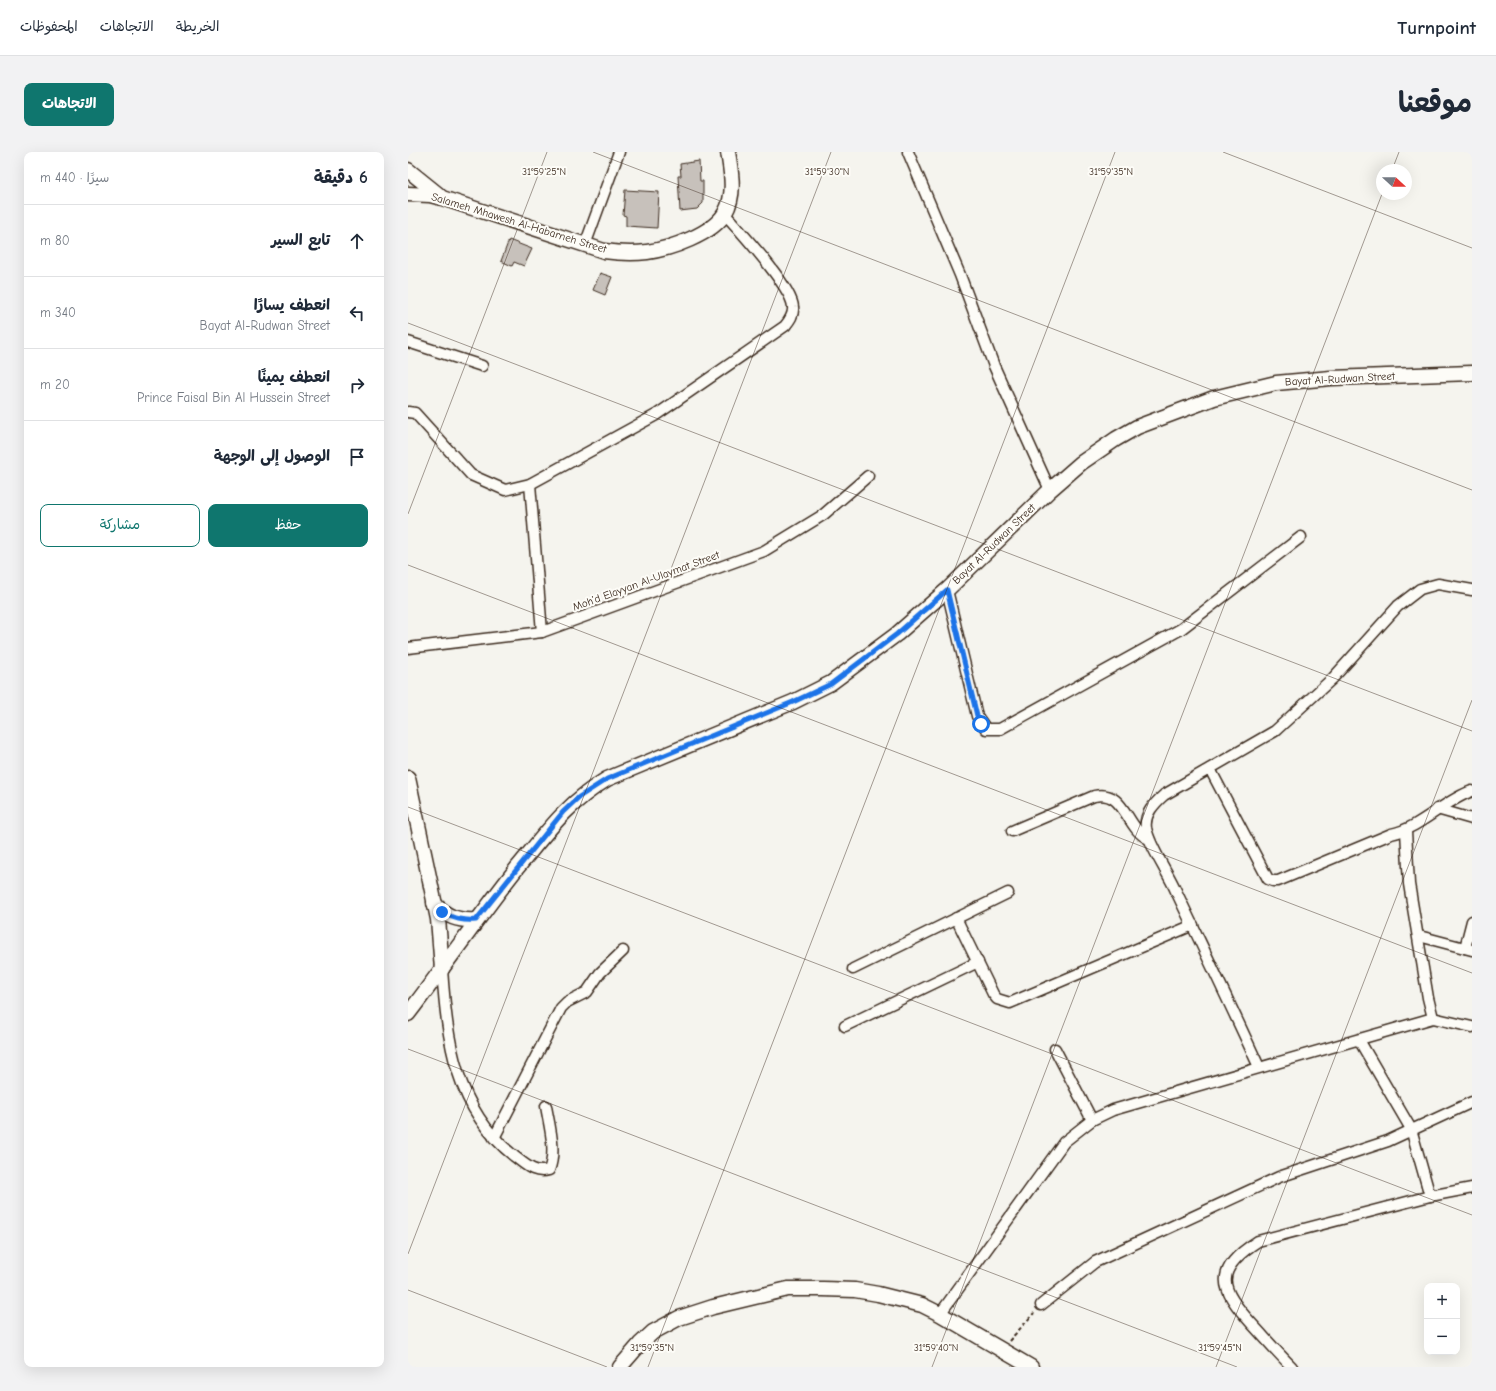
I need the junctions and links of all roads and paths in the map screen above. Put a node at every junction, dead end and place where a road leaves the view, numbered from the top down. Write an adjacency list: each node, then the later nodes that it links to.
1 (619, 152): 8 (street)
2 (728, 152): 7 (street)
3 (908, 152): 15 (street)
4 (408, 170): 6 (street)
5 (408, 194): 6 (street, Salameh Mhawesh Al-Habarneh Street)
6 (442, 198): 8 (street, Salameh Mhawesh Al-Habarneh Street)
7 (725, 214): 8 (street, Salameh Mhawesh Al-Habarneh Street); 14 (street)
8 (585, 245)
9 (408, 342): 10 (street)
10 (482, 366)
11 (1472, 374): 15 (street, Bayat Al-Rudwan Street)
12 (408, 412): 14 (street)
13 (868, 476): 19 (street, Moh’d Elayyan Al-Ulaymat Street)
14 (530, 484): 19 (street)
15 (1050, 490): 17 (street, Bayat Al-Rudwan Street)
16 (1301, 537): 17 (street)
17 (947, 590): 32 (street, Bayat Al-Rudwan Street)
18 (1472, 590): 21 (street)
19 (542, 632): 20 (street, Moh’d Elayyan Al-Ulaymat Street)
20 (408, 648)
21 (1210, 769): 26 (street); 28 (street)
22 (408, 778): 30 (street)
23 (1472, 791): 24 (street)
24 (1437, 809): 25 (street); 26 (street)
25 (1472, 819)
26 (1406, 830): 35 (street)
27 (1012, 831): 28 (street)
28 (1150, 839): 34 (street)
29 (1008, 892): 31 (street)
30 (434, 903): 32 (street); 39 (street)
31 (956, 918): 38 (street); 40 (street)
32 (476, 920): 39 (street, Bayat Al-Rudwan Street)
33 (1472, 921): 36 (street)
34 (1193, 925): 38 (street); 47 (street)
35 (1418, 936): 36 (street); 42 (street)
36 (1468, 949)
37 (623, 951): 52 (street)
38 (978, 962): 43 (street)
39 (442, 969): 41 (street, Bayat Al-Rudwan Street); 52 (street)
40 (853, 969)
41 (408, 1014)
42 (1433, 1018): 44 (street); 45 (street)
43 (845, 1026)
44 (1472, 1027)
45 (1359, 1040): 47 (street); 51 (street)
46 (1055, 1050): 50 (street)
47 (1259, 1067): 50 (street)
48 (1472, 1102): 51 (street)
49 (546, 1106): 52 (street)
50 (1092, 1120): 56 (street)
51 (1411, 1129): 54 (street); 55 (street)
52 (494, 1138)
53 (1472, 1188): 54 (street)
54 (1430, 1196): 60 (street)
55 (1041, 1305): 57 (path)
56 (940, 1314): 57 (street); 59 (street)
57 (1002, 1349): 58 (street)
58 (1033, 1366)
59 (620, 1367)
60 (1292, 1367)

